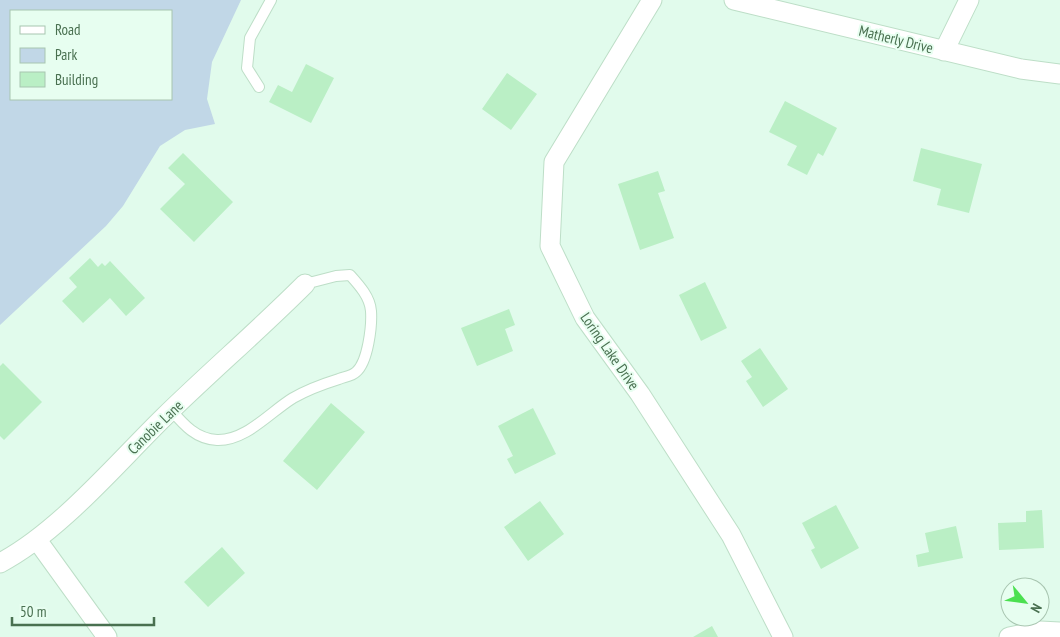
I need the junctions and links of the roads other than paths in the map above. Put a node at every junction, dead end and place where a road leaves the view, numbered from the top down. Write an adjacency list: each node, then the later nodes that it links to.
1 (271, 0): 7 (lane)
2 (652, 0): 14 (street, Loring Lake Drive)
3 (734, 0): 5 (street, Matherly Drive)
4 (969, 0): 5 (street)
5 (944, 51): 6 (street, Matherly Drive)
6 (1060, 74)
7 (259, 88)
8 (305, 284): 9 (street, Canobie Lane); 9 (lane)
9 (171, 410): 10 (street, Canobie Lane)
10 (37, 540): 11 (street, Canobie Lane); 13 (street)
11 (0, 563)
12 (1060, 632): 15 (street)
13 (107, 637)
14 (783, 637)
15 (1008, 637)

